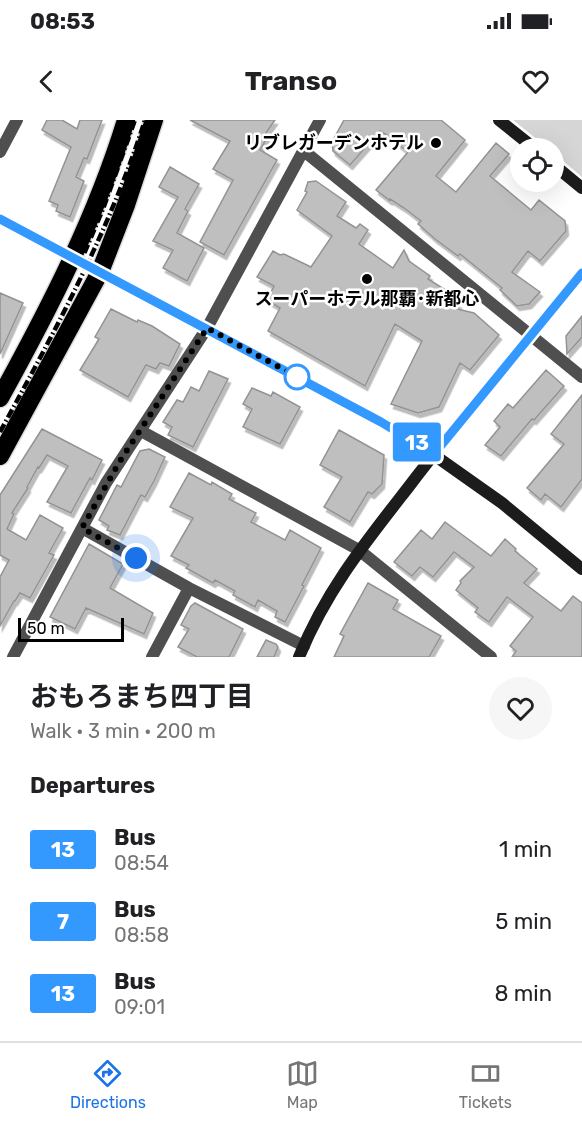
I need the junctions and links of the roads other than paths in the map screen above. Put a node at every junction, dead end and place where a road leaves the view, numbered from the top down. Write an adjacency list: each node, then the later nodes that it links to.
1 (126, 120): 13 (highway)
2 (154, 120): 14 (highway)
3 (320, 120): 8 (street)
4 (500, 120): 7 (street)
5 (0, 124): 6 (street)
6 (15, 125): 9 (street)
7 (522, 138)
8 (304, 151): 16 (street); 17 (street)
9 (0, 152)
10 (564, 174): 11 (street)
11 (582, 189)
12 (0, 219): 13 (street)
13 (74, 258): 14 (street); 18 (highway)
14 (100, 272): 16 (street); 23 (highway)
15 (582, 273): 17 (street)
16 (207, 328): 21 (street); 22 (street)
17 (532, 335): 19 (street); 22 (street)
18 (7, 371): 20 (highway)
19 (582, 377)
20 (0, 398)
21 (141, 431): 24 (street); 25 (street)
22 (434, 454): 25 (street); 26 (street)
23 (0, 456)
24 (82, 528): 27 (street); 29 (street)
25 (359, 550): 28 (street); 31 (street)
26 (582, 569)
27 (189, 588): 28 (street); 30 (street)
28 (301, 651)
29 (13, 657)
30 (152, 657)
31 (491, 657)

